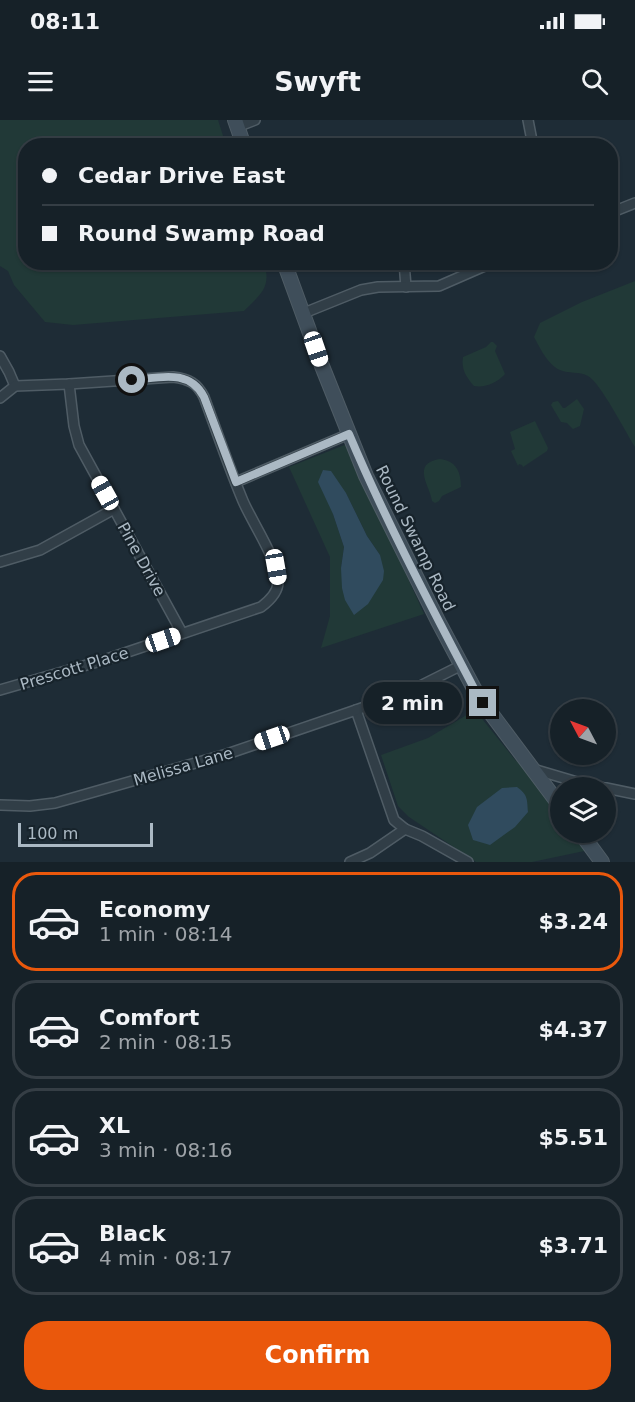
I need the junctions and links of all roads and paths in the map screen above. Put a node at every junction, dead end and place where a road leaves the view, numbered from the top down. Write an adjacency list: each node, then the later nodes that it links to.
1 (255, 120): 3 (street)
2 (528, 120): 4 (street)
3 (236, 124)
4 (531, 138)
5 (635, 203): 6 (street)
6 (618, 210)
7 (288, 270): 11 (main road, Round Swamp Road)
8 (405, 270): 10 (street)
9 (476, 270): 10 (street)
10 (406, 287): 11 (street)
11 (304, 313): 16 (main road, Round Swamp Road)
12 (0, 356): 14 (street)
13 (69, 384): 14 (street); 17 (street); 18 (street, Pine Drive)
14 (15, 386): 15 (street)
15 (0, 398)
16 (349, 434): 17 (street); 21 (main road, Round Swamp Road)
17 (236, 482): 20 (street, Prescott Place)
18 (114, 509): 19 (street); 20 (street, Pine Drive)
19 (0, 562)
20 (182, 633): 22 (street, Prescott Place)
21 (462, 665): 23 (street, Melissa Lane); 24 (main road, Round Swamp Road)
22 (0, 690)
23 (356, 710): 29 (street, Melissa Lane); 30 (street)
24 (533, 769): 25 (street); 27 (main road, Round Swamp Road)
25 (560, 777)
26 (616, 790): 28 (street)
27 (550, 792)
28 (635, 794)
29 (0, 805)
30 (405, 829): 32 (street); 33 (street)
31 (588, 843): 34 (main road)
32 (350, 862)
33 (468, 862)
34 (603, 862)

